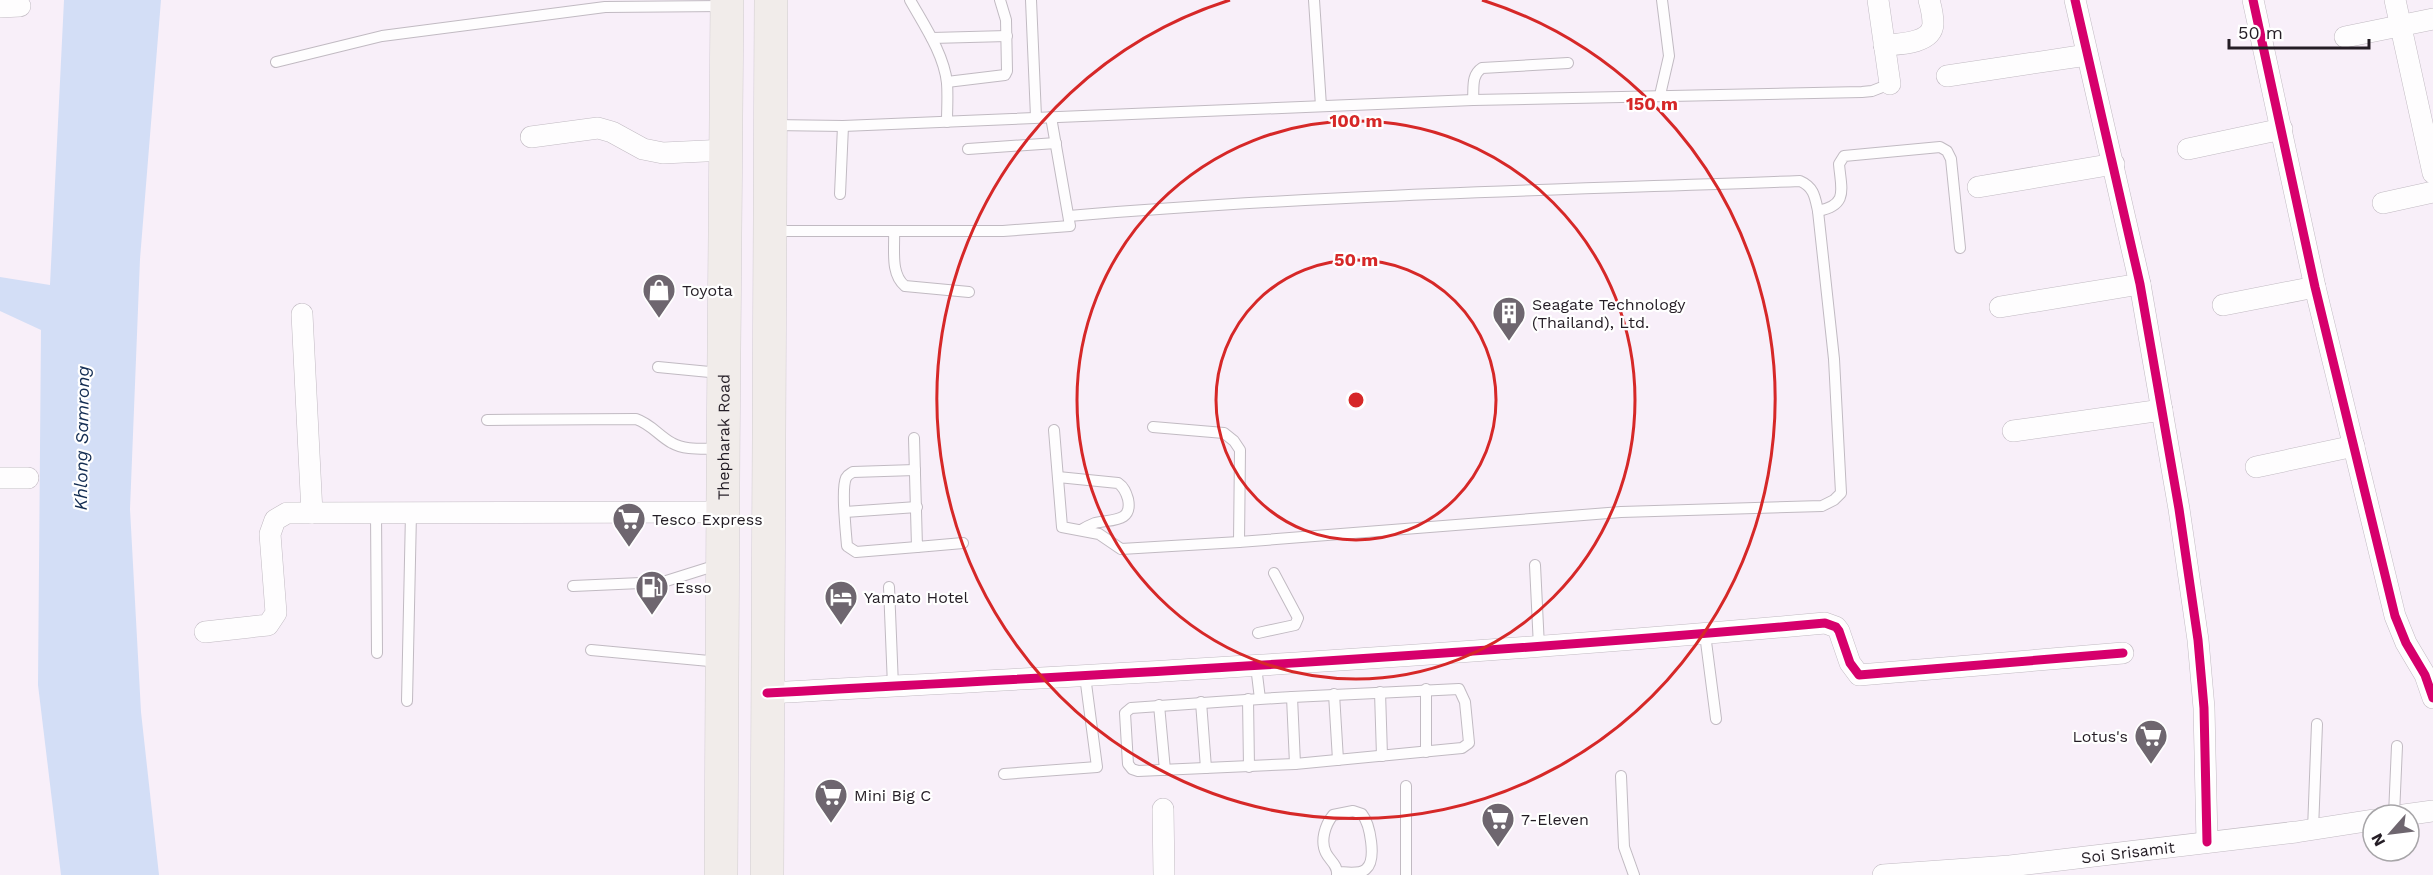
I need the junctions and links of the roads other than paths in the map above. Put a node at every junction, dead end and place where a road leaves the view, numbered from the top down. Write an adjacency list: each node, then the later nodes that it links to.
1 (771, 0): 31 (main road)
2 (910, 0): 17 (lane)
3 (1000, 0): 15 (lane)
4 (1031, 0): 28 (lane)
5 (1314, 0): 27 (lane)
6 (1662, 0): 25 (lane)
7 (1878, 0): 18 (street)
8 (1929, 0): 18 (street)
9 (2075, 0): 19 (street)
10 (2253, 0): 33 (street)
11 (2395, 0): 14 (street)
12 (727, 3): 20 (lane); 38 (main road, Thepharak Road)
13 (2433, 19): 14 (street)
14 (2401, 26): 16 (street); 40 (street)
15 (1007, 36): 17 (lane); 23 (lane)
16 (2345, 37)
17 (932, 38): 23 (lane)
18 (1884, 45): 24 (street)
19 (2086, 55): 22 (street); 39 (street)
20 (276, 62)
21 (1568, 63): 26 (lane)
22 (1947, 76)
23 (947, 82): 30 (lane)
24 (1890, 84): 25 (lane)
25 (1660, 95): 26 (lane)
26 (1473, 99): 27 (lane)
27 (1321, 106): 29 (lane)
28 (1036, 117): 29 (lane); 30 (lane)
29 (1051, 117): 35 (lane)
30 (947, 122): 32 (lane)
31 (770, 124): 32 (lane); 47 (main road)
32 (843, 126): 43 (lane)
33 (2282, 129): 37 (street); 51 (street)
34 (531, 137): 38 (street)
35 (1056, 143): 36 (lane); 46 (lane)
36 (968, 149)
37 (2188, 149)
38 (726, 150): 57 (main road, Thepharak Road)
39 (2114, 164): 41 (street); 50 (street)
40 (2433, 172)
41 (1978, 187)
42 (2433, 192): 44 (street)
43 (840, 194)
44 (2383, 203)
45 (1818, 211): 46 (lane); 49 (lane); 79 (lane)
46 (1069, 216): 48 (lane)
47 (769, 231): 48 (lane); 64 (main road)
48 (894, 231): 52 (lane)
49 (1960, 249)
50 (2140, 284): 54 (street); 58 (street)
51 (2315, 287): 53 (street); 65 (street)
52 (969, 292)
53 (2223, 305)
54 (2000, 307)
55 (302, 314): 76 (street)
56 (658, 367): 57 (lane)
57 (723, 374): 66 (main road, Thepharak Road)
58 (2162, 410): 62 (street); 126 (street)
59 (486, 420): 66 (lane)
60 (1153, 427): 79 (lane)
61 (1054, 430): 69 (lane)
62 (2013, 431)
63 (914, 438): 68 (lane)
64 (767, 443): 66 (main road); 100 (main road)
65 (2354, 446): 67 (street); 103 (street)
66 (725, 449): 74 (main road, Thepharak Road)
67 (2256, 467)
68 (915, 470): 72 (lane); 75 (lane)
69 (1058, 477): 78 (lane); 78 (lane)
70 (0, 478): 71 (street)
71 (28, 478)
72 (917, 507): 75 (lane); 81 (lane)
73 (376, 512): 76 (street); 77 (street); 92 (lane)
74 (724, 512): 77 (street); 82 (main road, Thepharak Road)
75 (845, 512): 81 (lane)
76 (312, 513): 87 (street)
77 (411, 513): 106 (lane)
78 (1082, 530): 79 (lane)
79 (1239, 542)
80 (963, 543): 81 (lane)
81 (917, 547)
82 (723, 563): 85 (lane); 94 (main road, Thepharak Road)
83 (1535, 565): 90 (lane)
84 (1274, 573): 88 (lane)
85 (573, 586)
86 (889, 587): 97 (lane)
87 (205, 632)
88 (1258, 633)
89 (1705, 634): 90 (street); 93 (street); 109 (lane)
90 (1539, 647): 95 (street)
91 (591, 650): 94 (lane)
92 (377, 652)
93 (2123, 653)
94 (723, 663): 130 (main road, Thepharak Road)
95 (1256, 666): 96 (street); 105 (lane)
96 (1085, 676): 97 (street); 119 (lane)
97 (893, 686): 100 (street)
98 (1426, 689): 99 (lane); 112 (lane); 112 (lane)
99 (1380, 692): 101 (lane); 113 (lane)
100 (768, 693): 131 (main road)
101 (1334, 694): 102 (lane); 114 (lane)
102 (1292, 698): 105 (lane); 115 (lane)
103 (2433, 698)
104 (1248, 699): 105 (lane); 107 (lane); 116 (lane)
105 (1260, 699)
106 (407, 701)
107 (1202, 702): 108 (lane); 117 (lane)
108 (1159, 705): 118 (lane); 118 (lane)
109 (1716, 719)
110 (2316, 724): 125 (lane)
111 (2397, 746): 122 (lane)
112 (1426, 752): 113 (lane)
113 (1382, 756): 114 (lane)
114 (1338, 760): 115 (lane)
115 (1294, 764): 116 (lane)
116 (1249, 767): 117 (lane)
117 (1206, 768): 118 (lane)
118 (1165, 770)
119 (1004, 774)
120 (1621, 776): 134 (lane)
121 (1406, 786): 133 (lane)
122 (2395, 803)
123 (1163, 809): 132 (street)
124 (2361, 822): 125 (street, Soi Srisamit)
125 (2313, 830): 126 (street, Soi Srisamit)
126 (2207, 842): 127 (street, Soi Srisamit)
127 (1983, 871): 128 (street, Soi Srisamit)
128 (1942, 873): 135 (street, Soi Srisamit)
129 (1337, 874): 129 (lane)
130 (721, 875)
131 (767, 875)
132 (1164, 875)
133 (1406, 875)
134 (1634, 875)
135 (1883, 875)

